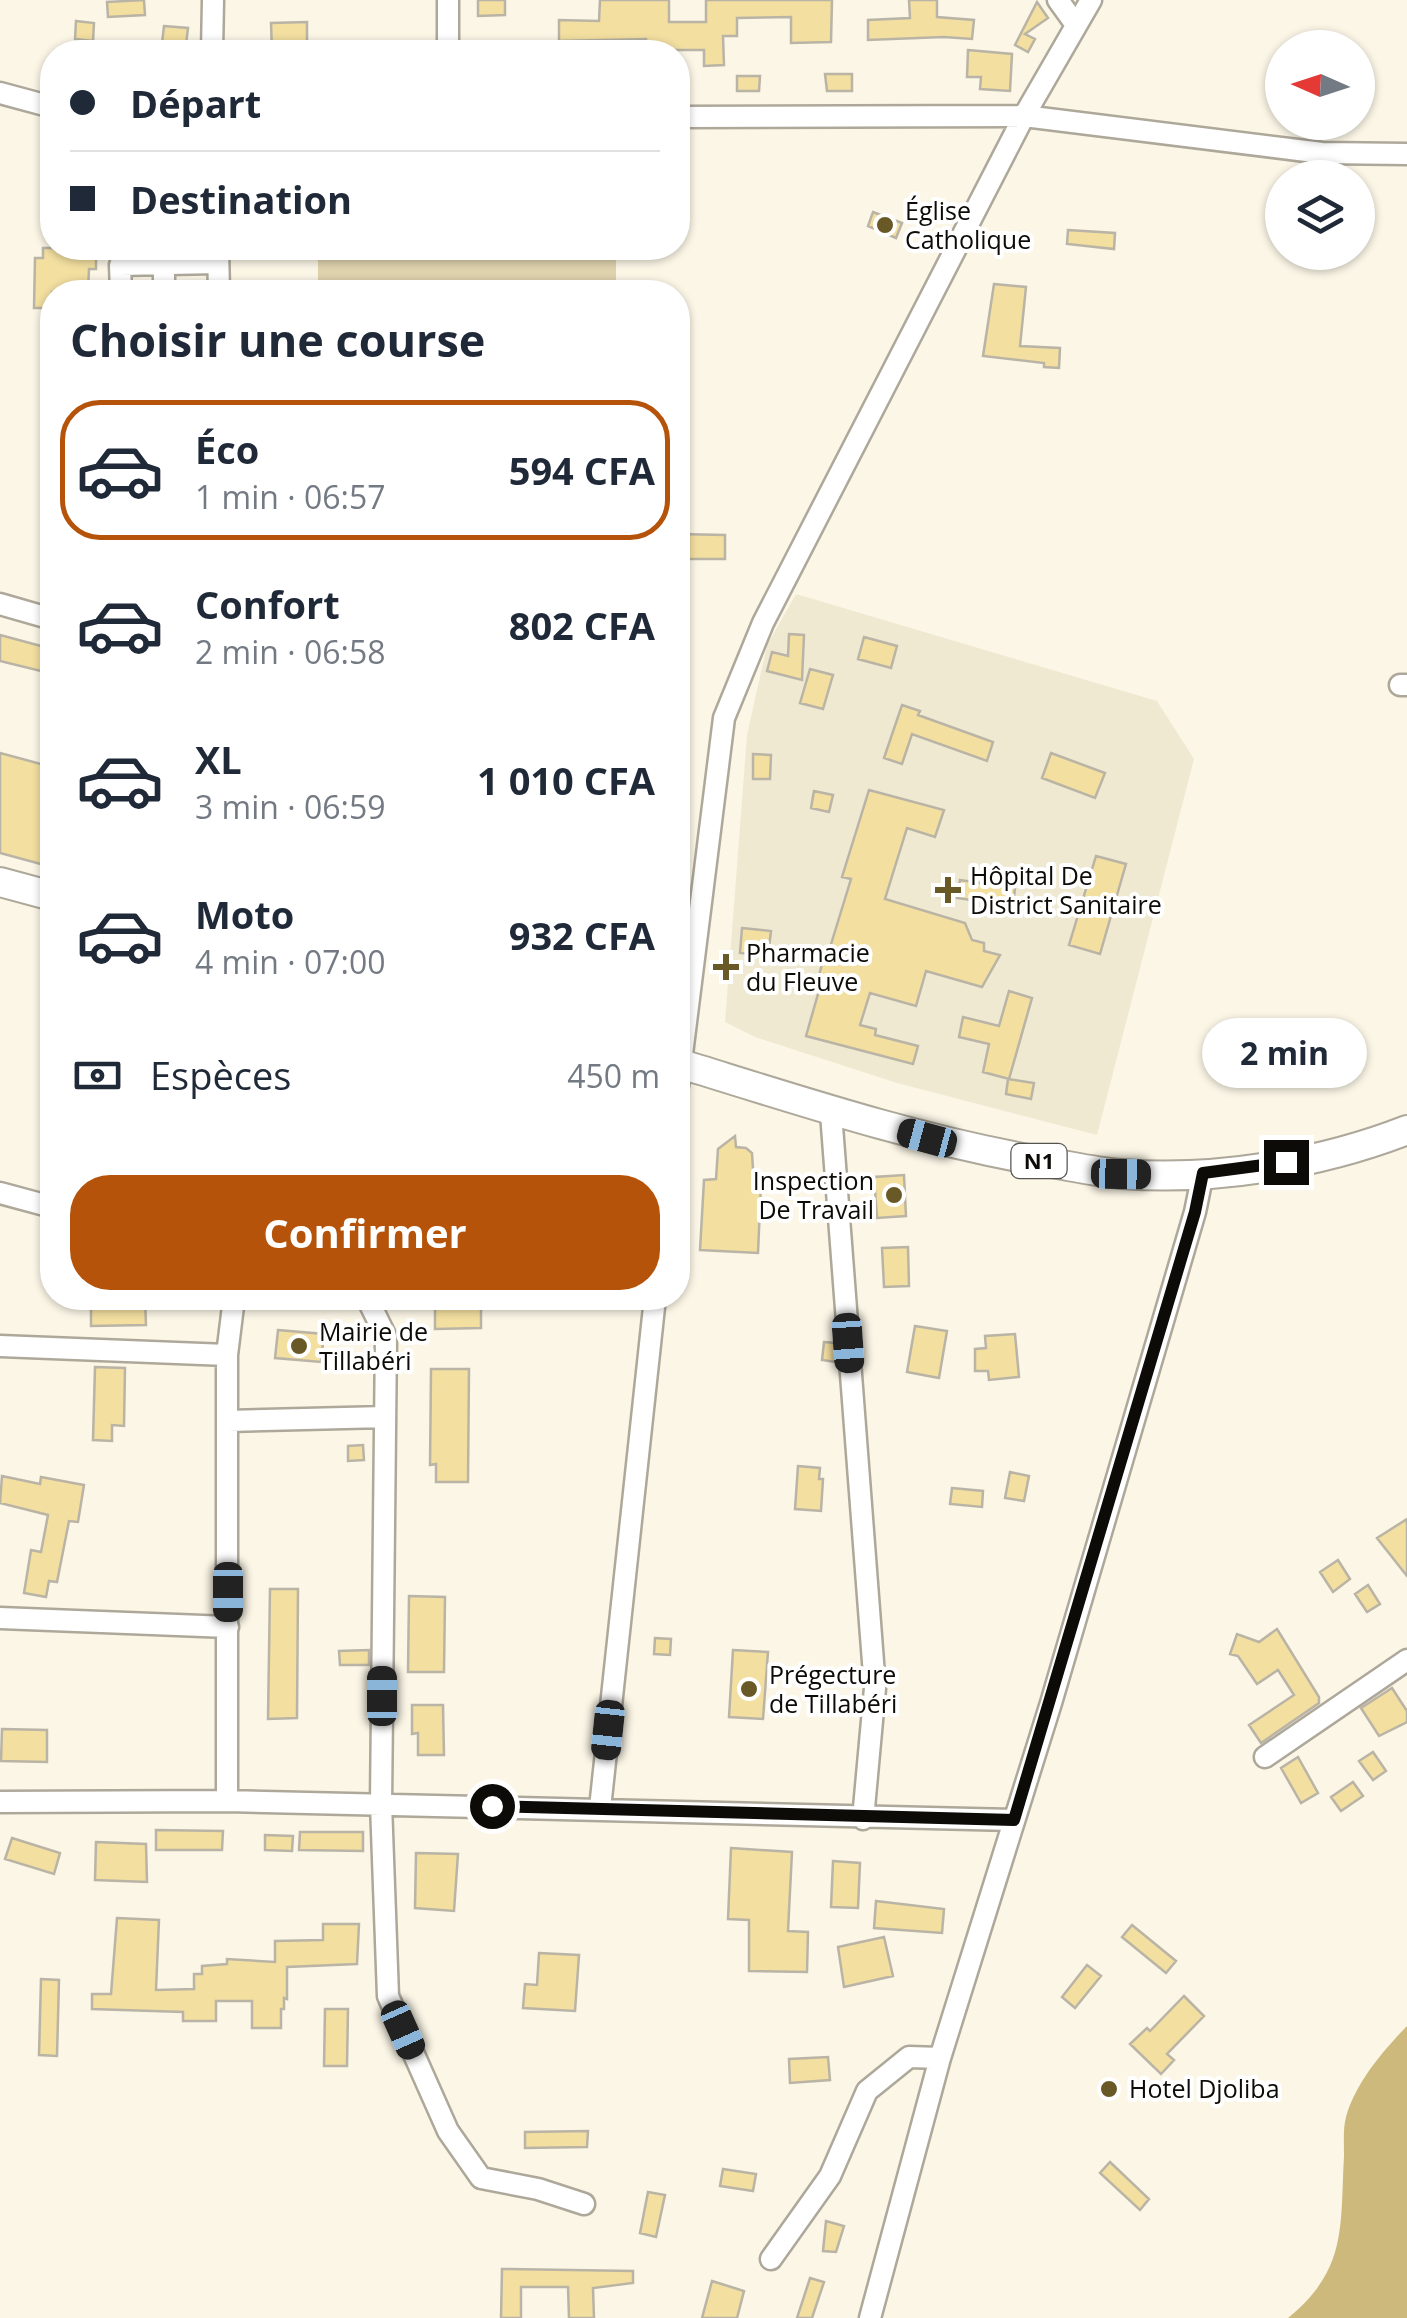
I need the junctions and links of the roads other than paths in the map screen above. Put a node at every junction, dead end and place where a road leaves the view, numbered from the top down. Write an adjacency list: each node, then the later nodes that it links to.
1 (212, 0): 6 (street)
2 (448, 0): 7 (street)
3 (1058, 0): 5 (street)
4 (1091, 0): 5 (street)
5 (1076, 25): 10 (street)
6 (212, 40)
7 (448, 40)
8 (0, 93): 9 (street)
9 (40, 104)
10 (1024, 116): 11 (street); 12 (street); 17 (street)
11 (690, 117)
12 (1407, 154)
13 (0, 604): 14 (street)
14 (40, 616)
15 (0, 882): 16 (main road)
16 (40, 893)
17 (690, 979)
18 (690, 1074): 19 (main road, N1)
19 (830, 1112): 21 (main road, N1); 39 (street)
20 (1407, 1130): 21 (main road, N1)
21 (1203, 1173): 40 (street)
22 (0, 1193): 23 (street)
23 (40, 1204)
24 (232, 1310): 28 (street)
25 (374, 1310): 29 (street)
26 (654, 1310): 38 (street)
27 (0, 1346): 28 (street)
28 (226, 1355): 30 (street)
29 (386, 1418): 30 (street); 37 (street)
30 (228, 1421): 32 (street)
31 (0, 1618): 32 (street)
32 (228, 1626): 35 (street)
33 (1407, 1660): 34 (street)
34 (1265, 1757)
35 (227, 1801): 36 (street); 37 (street)
36 (0, 1802)
37 (381, 1804): 38 (street); 42 (street)
38 (600, 1808): 39 (street)
39 (863, 1819): 40 (street)
40 (1014, 1820): 41 (street)
41 (940, 2058): 43 (street); 44 (street)
42 (584, 2204)
43 (771, 2258)
44 (870, 2318)

